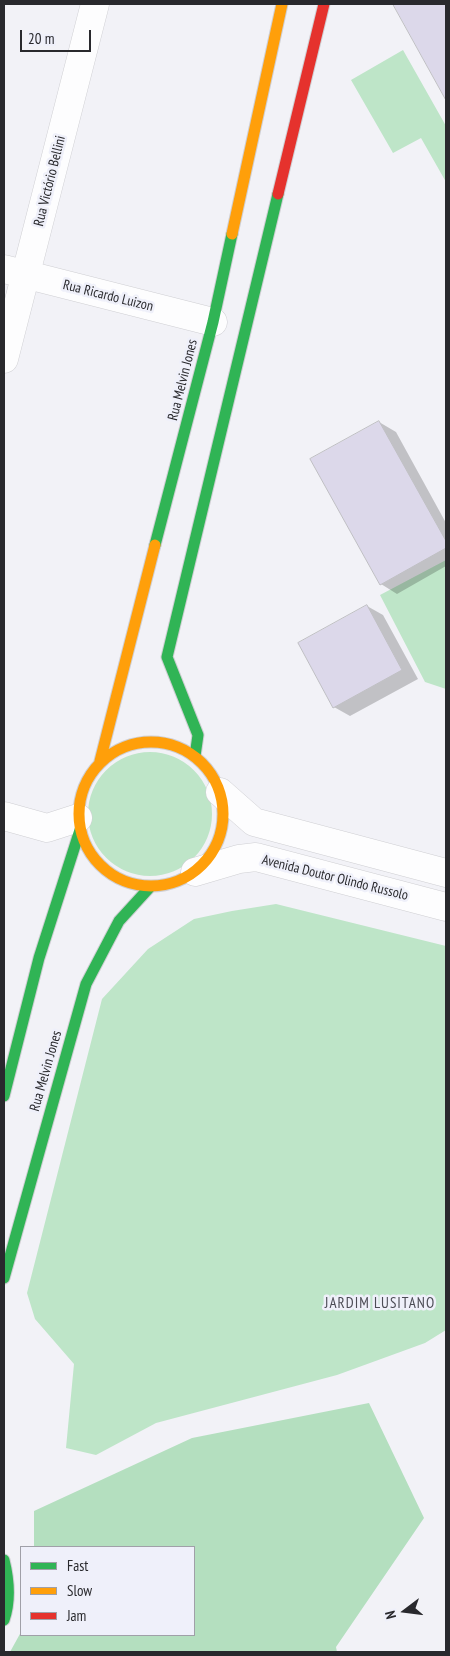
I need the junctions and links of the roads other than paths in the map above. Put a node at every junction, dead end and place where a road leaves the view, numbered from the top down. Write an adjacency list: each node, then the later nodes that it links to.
1 (95, 4): 4 (street, Rua Victório Bellini)
2 (282, 4): 5 (street, Rua Melvin Jones)
3 (324, 4): 7 (street)
4 (15, 272): 5 (street, Rua Ricardo Luizon); 6 (street, Rua Victório Bellini)
5 (213, 322): 8 (street, Rua Melvin Jones)
6 (4, 359)
7 (195, 756): 8 (street); 9 (street)
8 (100, 761): 11 (street)
9 (220, 792): 12 (street); 13 (street)
10 (4, 816): 11 (street)
11 (79, 824): 14 (street); 16 (street)
12 (195, 872): 14 (street); 15 (street, Avenida Doutor Olindo Russolo)
13 (446, 873)
14 (150, 887): 17 (street, Rua Melvin Jones)
15 (446, 906)
16 (4, 1096)
17 (4, 1278)
18 (4, 1560): 19 (street)
19 (4, 1620)

